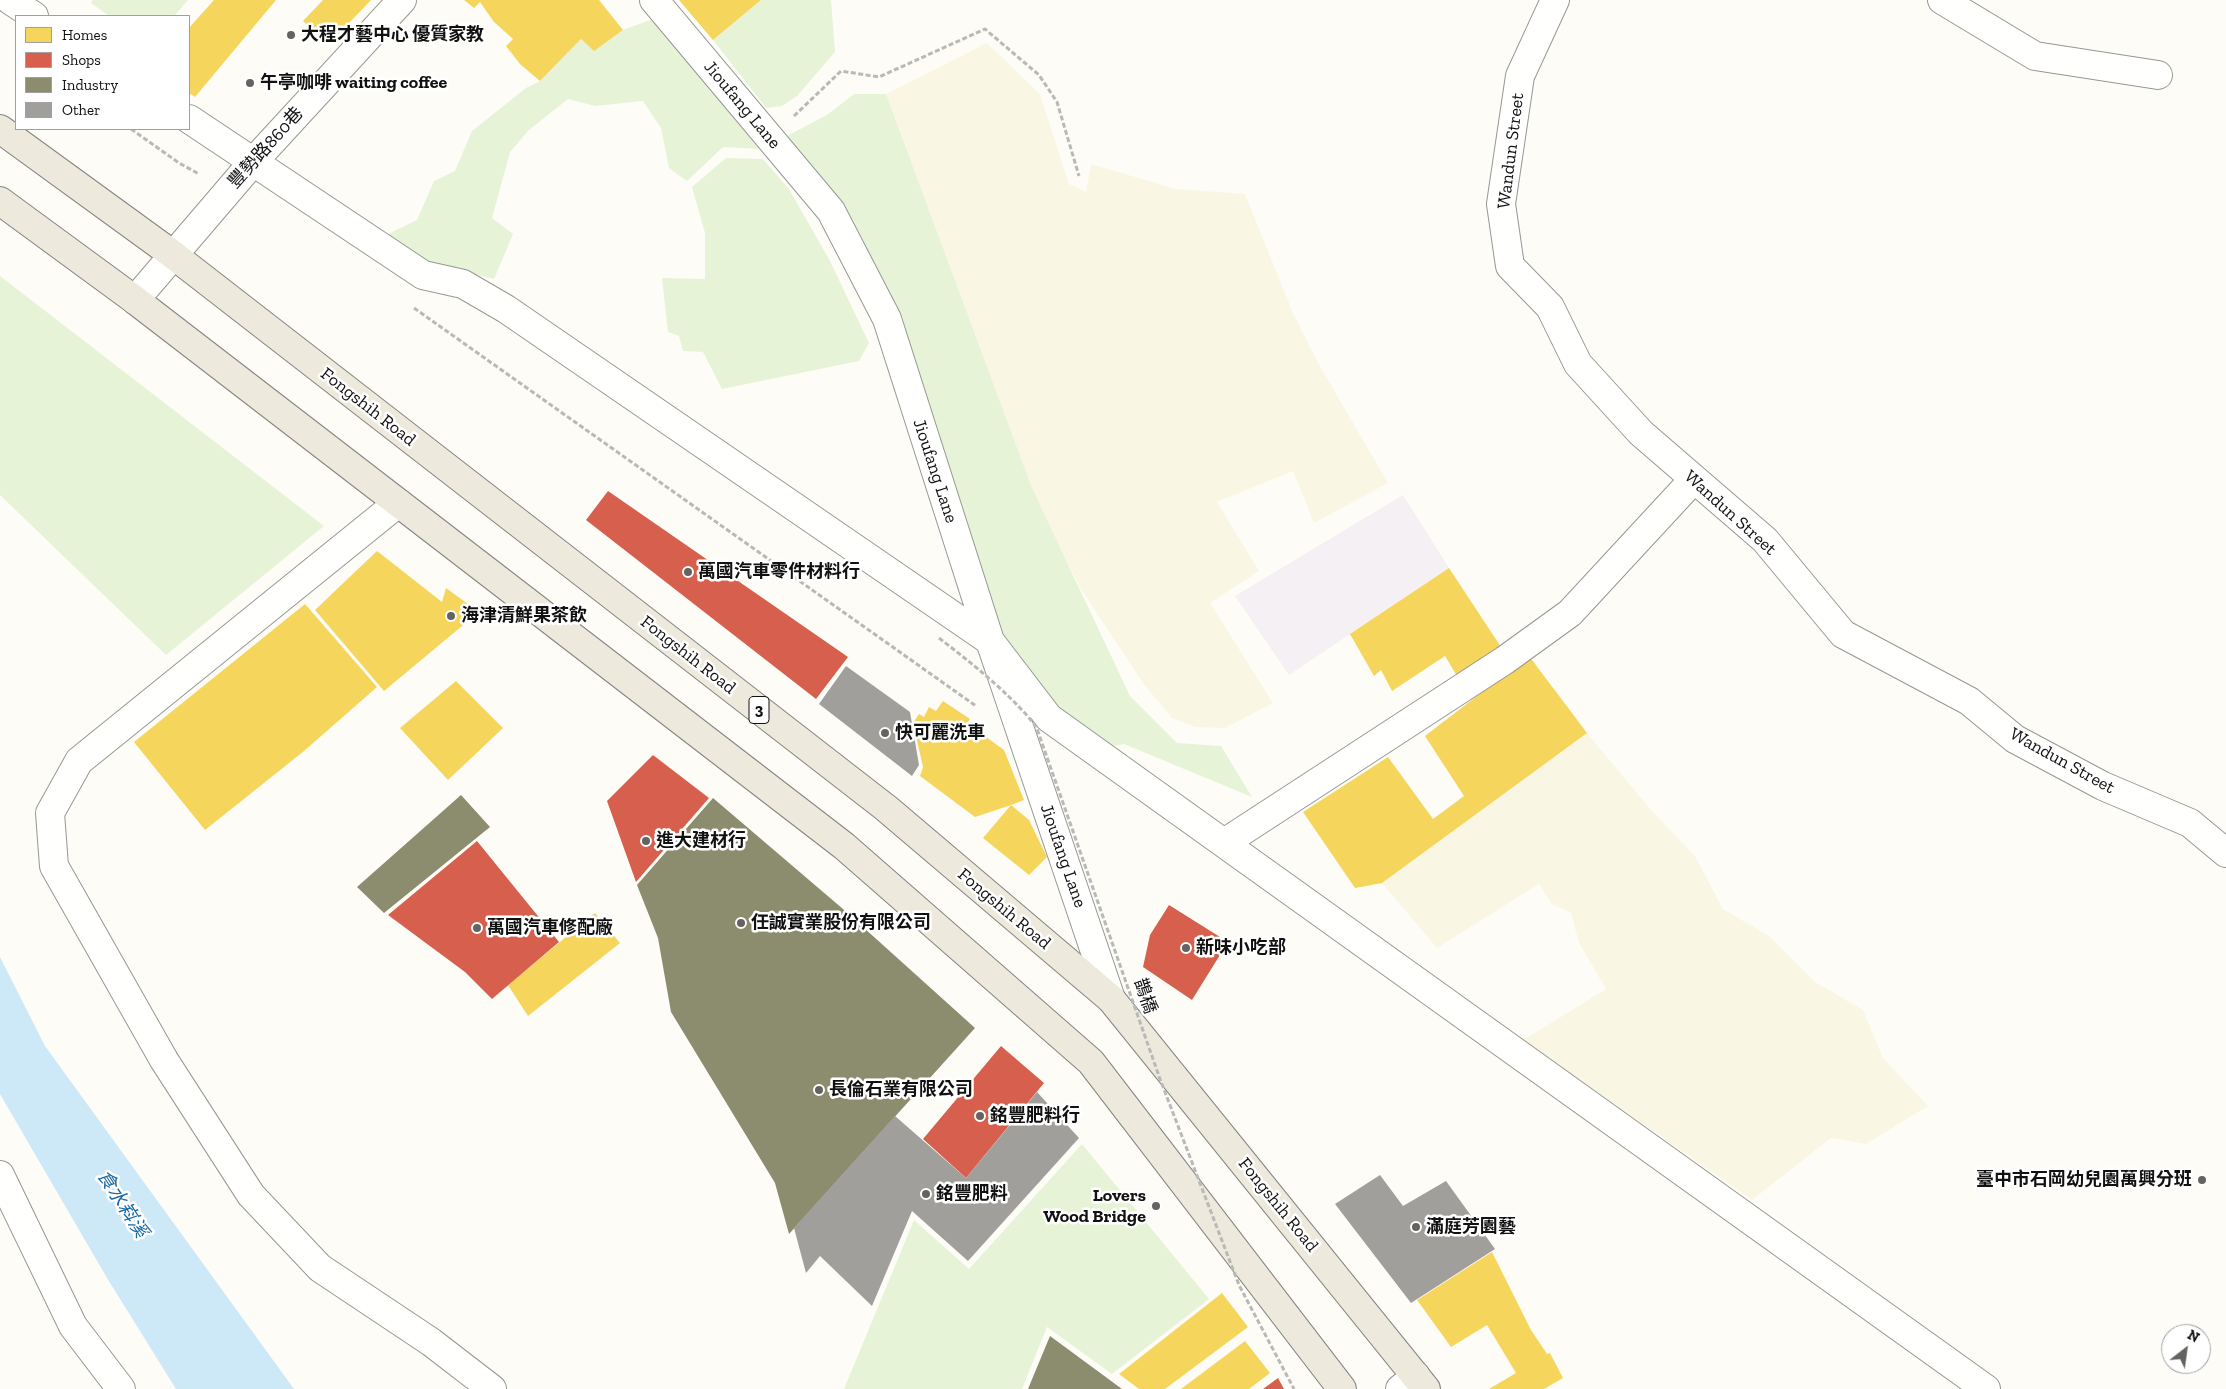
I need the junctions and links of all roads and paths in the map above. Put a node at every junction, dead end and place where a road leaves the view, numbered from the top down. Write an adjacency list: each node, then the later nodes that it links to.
1 (10, 0): 6 (street)
2 (402, 0): 12 (street, 豐勢路860巷)
3 (654, 0): 9 (street, Jioufang Lane)
4 (1555, 0): 19 (street, Wandun Street)
5 (1942, 0): 7 (street)
6 (32, 15)
7 (2158, 75)
8 (190, 120): 12 (street)
9 (757, 123): 13 (path); 22 (street, Jioufang Lane)
10 (0, 129): 16 (main road, Fongshih Road / 3)
11 (132, 130): 14 (path)
12 (253, 162): 14 (street, 豐勢路860巷); 22 (street)
13 (1079, 176)
14 (230, 189): 16 (street, 豐勢路860巷)
15 (0, 201): 17 (main road)
16 (172, 254): 17 (street, 豐勢路860巷); 26 (main road, Fongshih Road / 3)
17 (135, 300): 20 (main road)
18 (413, 307): 23 (path)
19 (1694, 479): 24 (street); 25 (street, Wandun Street)
20 (398, 503): 30 (street); 32 (main road)
21 (940, 638): 31 (path, 鵲橋, bridge)
22 (990, 641): 24 (street); 26 (street, Jioufang Lane)
23 (976, 706)
24 (1224, 843): 33 (street)
25 (2226, 853)
26 (1111, 999): 28 (main road, Fongshih Road / 3)
27 (0, 1175): 29 (street)
28 (1414, 1385)
29 (121, 1389)
30 (492, 1389)
31 (1294, 1389)
32 (1342, 1389)
33 (1986, 1389)

